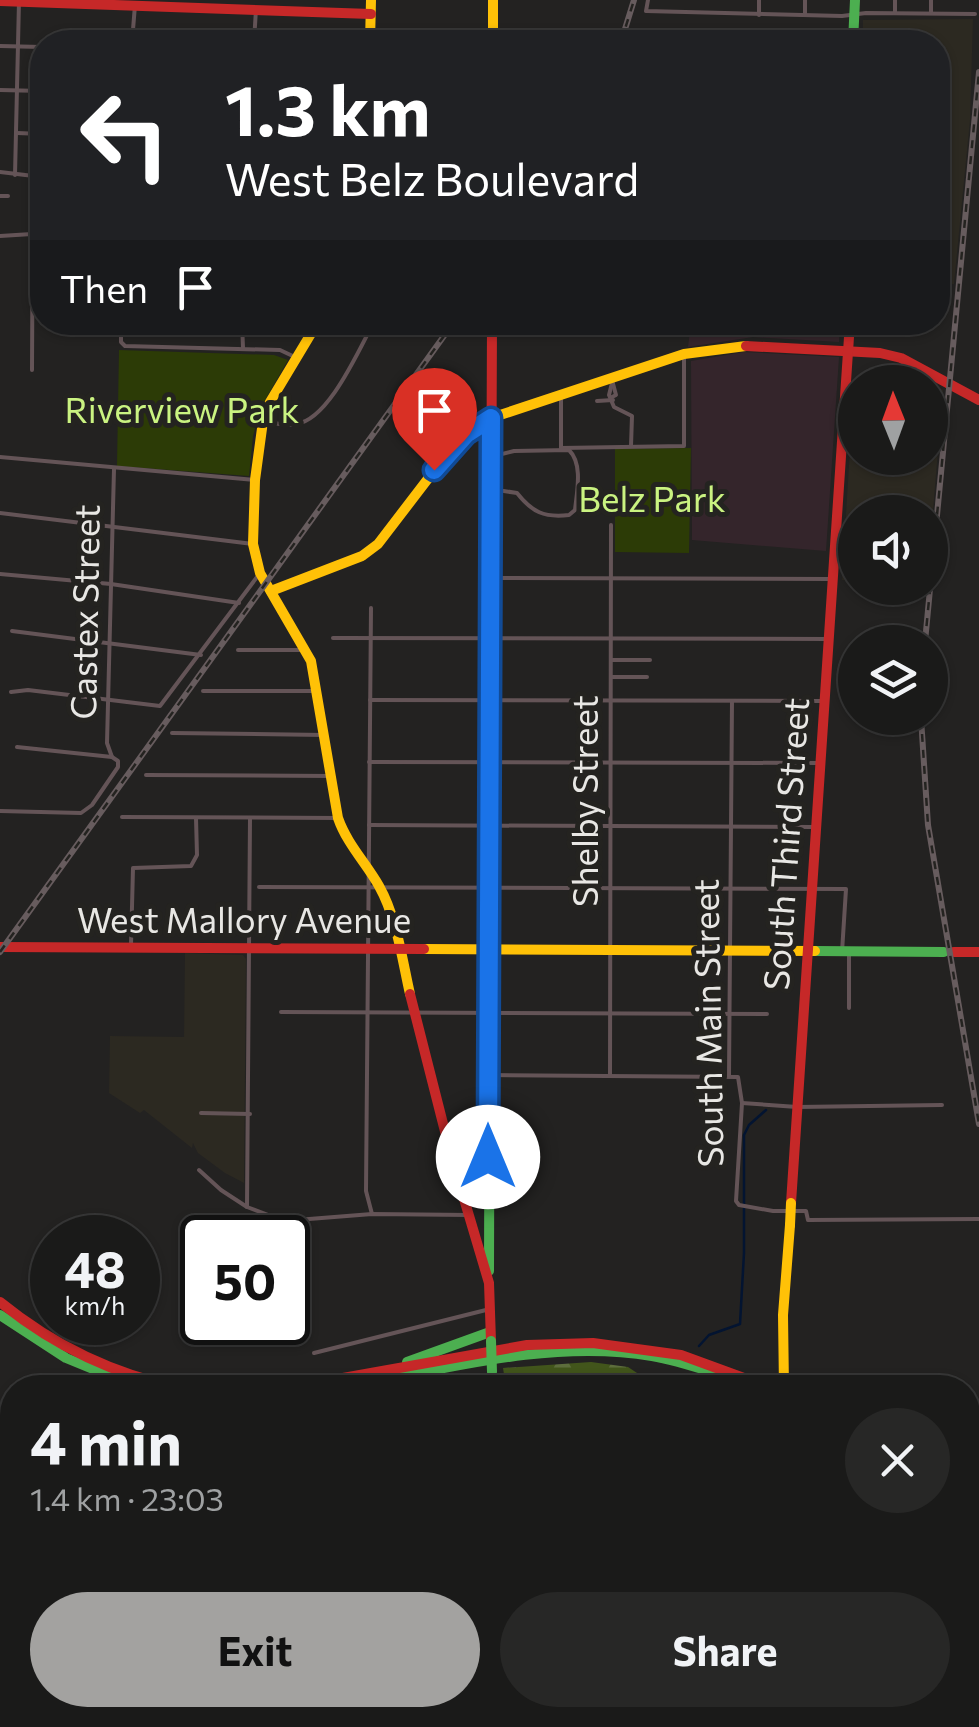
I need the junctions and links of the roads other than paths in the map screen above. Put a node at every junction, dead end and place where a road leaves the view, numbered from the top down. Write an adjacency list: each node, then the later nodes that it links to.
1 (371, 0): 22 (main road)
2 (493, 0): 30 (main road)
3 (648, 0): 19 (street)
4 (714, 0): 19 (street)
5 (759, 0): 24 (street)
6 (805, 0): 26 (street)
7 (855, 0): 25 (main road)
8 (895, 0): 20 (street)
9 (931, 0): 21 (street)
10 (0, 1): 11 (main road)
11 (19, 1): 12 (main road); 33 (street)
12 (70, 2): 13 (main road)
13 (112, 2): 15 (main road)
14 (235, 4): 15 (main road); 18 (main road)
15 (135, 5): 27 (street)
16 (306, 6): 17 (main road); 18 (main road)
17 (338, 6): 22 (main road)
18 (256, 9): 28 (street)
19 (714, 12): 24 (street)
20 (895, 13): 21 (street); 25 (street)
21 (930, 13): 23 (street)
22 (370, 14): 29 (main road)
23 (975, 14)
24 (759, 15): 26 (street)
25 (855, 15): 26 (street); 31 (main road)
26 (805, 16)
27 (133, 30)
28 (255, 30)
29 (370, 30)
30 (493, 30)
31 (854, 30)
32 (0, 46): 33 (street)
33 (18, 46): 34 (street); 36 (street)
34 (30, 46)
35 (0, 90): 36 (street)
36 (17, 90): 37 (street); 38 (street)
37 (30, 91)
38 (16, 133): 39 (street); 41 (street)
39 (30, 134)
40 (0, 172): 41 (street)
41 (16, 175): 42 (street)
42 (30, 177)
43 (0, 196): 44 (street)
44 (8, 196)
45 (30, 234): 46 (street)
46 (0, 236)
47 (33, 335): 58 (street)
48 (122, 335): 54 (street)
49 (242, 335): 54 (street)
50 (310, 335): 57 (main road)
51 (367, 335): 65 (street)
52 (492, 335): 64 (main road)
53 (850, 335): 55 (main road, South Third Street)
54 (242, 349): 57 (street)
55 (850, 350): 56 (main road); 62 (main road); 80 (main road, South Third Street)
56 (684, 354): 59 (main road); 66 (street)
57 (297, 358): 65 (main road)
58 (32, 370)
59 (612, 380): 60 (main road); 61 (street)
60 (561, 394): 64 (main road); 66 (street)
61 (613, 399): 63 (street); 66 (street)
62 (979, 400)
63 (597, 401)
64 (491, 418): 68 (main road); 82 (main road)
65 (263, 421): 70 (main road)
66 (632, 446)
67 (0, 457): 69 (street)
68 (491, 457): 71 (main road); 71 (street)
69 (114, 468): 70 (street); 74 (street, Castex Street)
70 (255, 480): 75 (main road)
71 (491, 489): 78 (main road)
72 (0, 513): 74 (street)
73 (612, 524): 79 (street, Shelby Street)
74 (113, 526): 75 (street); 81 (street, Castex Street)
75 (252, 544): 77 (main road)
76 (0, 574): 81 (street)
77 (260, 574): 82 (main road); 83 (street)
78 (491, 578): 79 (street); 88 (main road)
79 (612, 578): 80 (street); 89 (street, Shelby Street)
80 (834, 579): 90 (main road, South Third Street)
81 (111, 584): 83 (street); 91 (street, Castex Street)
82 (271, 592): 93 (main road)
83 (239, 602): 94 (street)
84 (371, 608): 87 (street)
85 (12, 631): 91 (street)
86 (333, 638): 87 (street)
87 (369, 638): 88 (street); 103 (street)
88 (491, 638): 89 (street); 104 (main road)
89 (611, 638): 90 (street); 95 (street, Shelby Street)
90 (830, 639): 107 (main road, South Third Street)
91 (110, 643): 94 (street); 102 (street, Castex Street)
92 (238, 650): 93 (street)
93 (306, 650): 101 (main road)
94 (201, 655): 102 (street)
95 (611, 660): 96 (street); 97 (street, Shelby Street)
96 (650, 660)
97 (611, 677): 98 (street); 105 (street, Shelby Street)
98 (647, 677)
99 (203, 691): 101 (street)
100 (11, 692): 102 (street)
101 (318, 692): 109 (main road)
102 (110, 700): 111 (street, Castex Street)
103 (370, 700): 104 (street); 112 (street)
104 (490, 701): 105 (street); 113 (main road)
105 (611, 701): 106 (street); 115 (street, Shelby Street)
106 (732, 702): 107 (street); 116 (street, South Main Street)
107 (825, 702): 114 (main road, South Third Street)
108 (172, 733): 109 (street)
109 (325, 735): 118 (main road)
110 (18, 747): 111 (street)
111 (112, 756): 119 (street)
112 (370, 762): 113 (street); 124 (street)
113 (491, 762): 115 (street); 126 (main road)
114 (822, 763): 116 (street); 128 (main road, South Third Street)
115 (611, 764): 116 (street); 125 (street, Shelby Street)
116 (732, 764): 127 (street, South Main Street)
117 (146, 775): 118 (street)
118 (333, 776): 123 (main road)
119 (0, 811)
120 (122, 817): 121 (street)
121 (196, 818): 122 (street); 137 (street)
122 (250, 818): 123 (street); 138 (street)
123 (338, 818): 129 (main road)
124 (369, 825): 126 (street); 129 (street)
125 (611, 825): 126 (street); 127 (street); 133 (street, Shelby Street)
126 (489, 826): 131 (main road)
127 (731, 826): 128 (street); 134 (street, South Main Street)
128 (818, 827): 135 (main road, South Third Street)
129 (369, 871): 132 (main road)
130 (259, 887): 132 (street)
131 (490, 887): 132 (street); 133 (street); 141 (main road)
132 (374, 888): 139 (street); 140 (main road)
133 (611, 888): 134 (street); 142 (street, Shelby Street)
134 (730, 888): 135 (street); 143 (street, South Main Street)
135 (814, 888): 144 (main road, South Third Street); 145 (street)
136 (0, 947): 137 (main road, West Mallory Avenue)
137 (131, 947): 138 (main road, West Mallory Avenue)
138 (249, 950): 139 (main road, West Mallory Avenue); 162 (street)
139 (368, 950): 140 (main road, West Mallory Avenue); 149 (street)
140 (398, 950): 141 (main road, West Mallory Avenue); 150 (main road)
141 (488, 950): 142 (main road, West Mallory Avenue); 151 (main road)
142 (611, 951): 143 (main road, West Mallory Avenue); 152 (street, Shelby Street)
143 (729, 951): 144 (main road, West Mallory Avenue); 153 (street, South Main Street)
144 (808, 951): 145 (main road, West Mallory Avenue); 160 (main road, South Third Street)
145 (846, 952): 146 (main road, West Mallory Avenue); 147 (street)
146 (979, 952)
147 (849, 1008)
148 (281, 1012): 149 (street)
149 (368, 1012): 150 (street); 165 (street)
150 (413, 1012): 151 (street); 166 (main road)
151 (488, 1013): 152 (street); 155 (main road)
152 (610, 1013): 153 (street); 156 (street, Shelby Street)
153 (729, 1014): 154 (street); 157 (street, South Main Street)
154 (766, 1014)
155 (488, 1075): 156 (street); 167 (main road)
156 (610, 1076): 157 (street)
157 (729, 1076): 158 (street, South Main Street)
158 (742, 1103): 160 (street); 168 (street, South Main Street)
159 (942, 1105): 160 (street)
160 (797, 1107): 184 (main road, South Third Street, bridge)
161 (201, 1113): 162 (street)
162 (250, 1114): 164 (street)
163 (199, 1170): 164 (street)
164 (247, 1208): 165 (street)
165 (372, 1214): 166 (street)
166 (470, 1216): 169 (main road)
167 (488, 1216): 169 (main road); 170 (main road)
168 (979, 1219)
169 (475, 1232): 170 (main road)
170 (489, 1283): 172 (main road)
171 (0, 1302): 177 (main road)
172 (490, 1309): 174 (main road); 175 (street)
173 (0, 1315): 176 (main road)
174 (490, 1336): 178 (main road); 181 (main road, bridge)
175 (314, 1353)
176 (101, 1375)
177 (127, 1375)
178 (376, 1375)
179 (384, 1375): 183 (main road)
180 (390, 1375): 182 (main road)
181 (493, 1375)
182 (720, 1375)
183 (738, 1375)
184 (786, 1375)

